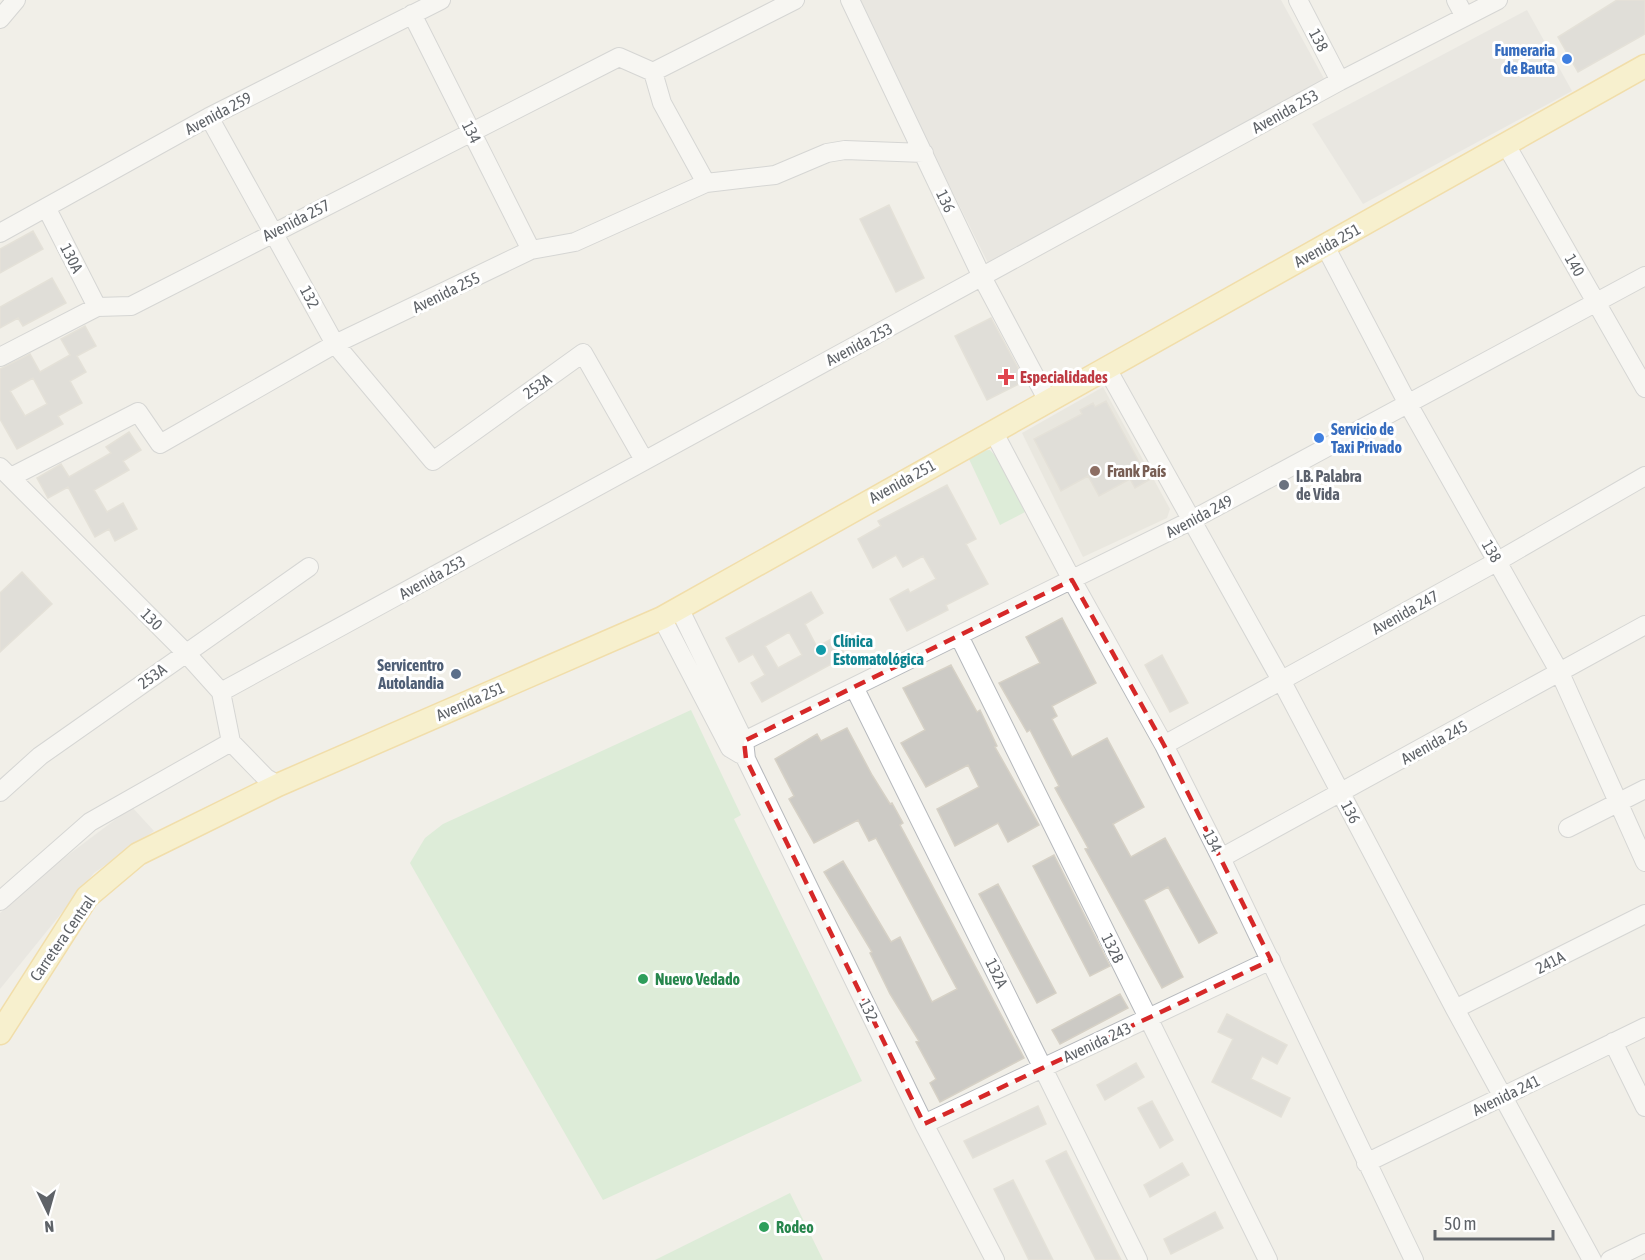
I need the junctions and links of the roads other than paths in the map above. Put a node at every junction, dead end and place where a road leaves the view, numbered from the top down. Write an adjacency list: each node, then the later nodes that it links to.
1 (16, 0): 10 (street)
2 (441, 0): 8 (street, Avenida 259)
3 (795, 0): 12 (street)
4 (850, 0): 17 (street, 136)
5 (1298, 0): 13 (street, 138)
6 (1456, 0): 9 (street)
7 (1498, 0): 9 (street, Avenida 253)
8 (412, 14): 14 (street, Avenida 259); 15 (street, 134)
9 (1465, 17): 13 (street, Avenida 253)
10 (0, 19)
11 (1645, 66): 16 (main road, Avenida 251)
12 (653, 72): 15 (street, Avenida 257); 18 (street)
13 (1340, 81): 25 (street, Avenida 253)
14 (209, 117): 19 (street, Avenida 259); 20 (street, 132)
15 (471, 130): 20 (street, Avenida 257); 23 (street, 134)
16 (1505, 142): 22 (main road, Avenida 251); 26 (street, 140)
17 (924, 153): 18 (street, Avenida 255); 25 (street, 136)
18 (706, 183): 23 (street, Avenida 255)
19 (47, 209): 21 (street, Avenida 259); 27 (street, 130A)
20 (275, 231): 27 (street, Avenida 257); 28 (street, 132)
21 (0, 233)
22 (1325, 246): 30 (main road, Avenida 251); 33 (street, 138)
23 (531, 250): 28 (street, Avenida 255)
24 (1645, 276): 26 (street, Avenida 249)
25 (982, 277): 32 (street, 136); 35 (street, Avenida 253)
26 (1596, 303): 31 (street, 140); 33 (street, Avenida 249)
27 (97, 307): 29 (street, Avenida 257)
28 (335, 345): 36 (street, 132); 37 (street, Avenida 255)
29 (0, 357)
30 (1106, 367): 32 (main road, Avenida 251); 39 (street, 136)
31 (1645, 388)
32 (1047, 399): 34 (main road, Avenida 251)
33 (1408, 404): 39 (street, Avenida 249); 40 (street, 138)
34 (993, 430): 42 (street, 134); 43 (main road, Avenida 251)
35 (644, 460): 36 (street, 253A); 50 (street, Avenida 253)
36 (433, 461)
37 (5, 472): 46 (street, 130)
38 (1645, 476): 40 (street, Avenida 247)
39 (1190, 522): 42 (street, Avenida 249); 48 (street, 136)
40 (1498, 561): 47 (street, 138); 48 (street, Avenida 247)
41 (309, 567): 46 (street, 253A)
42 (1072, 580): 45 (street, Avenida 249); 52 (street, 134)
43 (671, 613): 53 (street, 132); 54 (main road, Avenida 251)
44 (1645, 625): 47 (street, Avenida 245)
45 (959, 636): 49 (street, Avenida 249); 67 (street, 132B)
46 (185, 652): 50 (street, 130); 56 (street, 253A)
47 (1560, 673): 57 (street, Avenida 245); 58 (street, 138)
48 (1281, 680): 52 (street, Avenida 247); 57 (street, 136)
49 (854, 687): 53 (street, Avenida 249); 71 (street, 132A)
50 (221, 692): 51 (street)
51 (231, 742): 54 (street); 63 (street)
52 (1164, 745): 61 (street, 134)
53 (740, 749): 74 (street, 132)
54 (278, 785): 60 (main road, Avenida 251)
55 (1645, 789): 58 (street)
56 (0, 792)
57 (1341, 793): 61 (street, Avenida 245); 66 (street, 136)
58 (1620, 802): 59 (street); 62 (street, 138)
59 (1568, 828)
60 (138, 854): 69 (main road, Carretera Central)
61 (1221, 858): 65 (street, 134)
62 (1645, 862)
63 (0, 901)
64 (1645, 914): 66 (street, 241A)
65 (1271, 960): 67 (street, Avenida 243); 75 (street, 134)
66 (1455, 1009): 72 (street, 136)
67 (1148, 1018): 71 (street, Avenida 243); 79 (street, 132B)
68 (1645, 1027): 70 (street, Avenida 241)
69 (0, 1033)
70 (1614, 1042): 72 (street, Avenida 241); 73 (street)
71 (1044, 1068): 74 (street, Avenida 243); 78 (street, 132A)
72 (1503, 1097): 75 (street, Avenida 241); 81 (street, 136)
73 (1645, 1107)
74 (924, 1124): 77 (street, 132)
75 (1366, 1163): 80 (street, 134)
76 (1645, 1243): 82 (street)
77 (995, 1260)
78 (1138, 1260)
79 (1268, 1260)
80 (1414, 1260)
81 (1592, 1260)
82 (1610, 1260)

